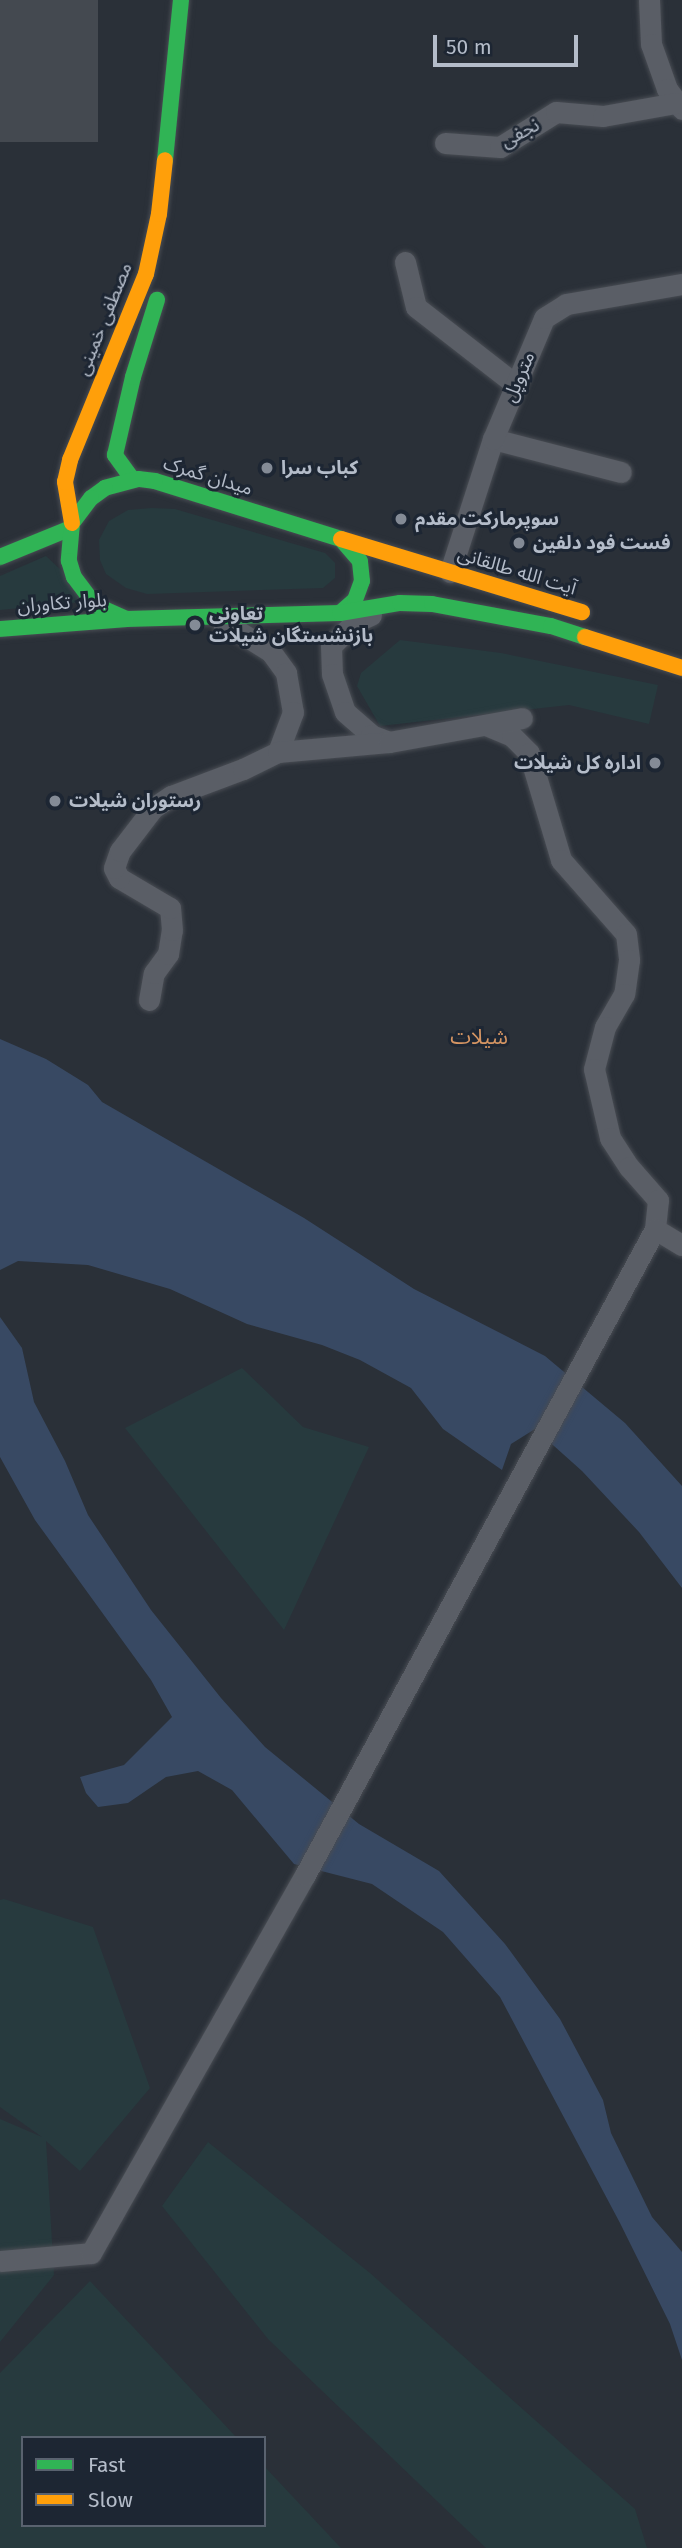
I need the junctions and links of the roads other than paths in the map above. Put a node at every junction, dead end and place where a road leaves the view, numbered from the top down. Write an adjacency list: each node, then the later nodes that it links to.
1 (181, 0): 9 (main road, مصطفی خمینی)
2 (195, 0): 11 (main road, مصطفی خمینی)
3 (649, 0): 4 (street)
4 (679, 106): 5 (street, نجفی)
5 (445, 143)
6 (405, 262): 8 (street)
7 (682, 284): 8 (street, متروپل)
8 (515, 384): 10 (street, متروپل)
9 (78, 439): 11 (main road); 14 (main road, مصطفی خمینی)
10 (493, 439): 12 (street); 19 (street, متروپل)
11 (116, 455): 13 (main road)
12 (621, 472)
13 (133, 480): 14 (main road, میدان گمرک); 15 (main road, میدان گمرک)
14 (72, 526): 16 (main road); 24 (main road)
15 (341, 539): 17 (main road, آیت الله طالقانی); 21 (main road)
16 (0, 557)
17 (405, 560): 18 (main road); 19 (main road, آیت الله طالقانی)
18 (391, 570)
19 (450, 572): 22 (main road, آیت الله طالقانی)
20 (400, 596): 21 (main road); 26 (main road); 29 (street)
21 (340, 613): 23 (main road)
22 (595, 616)
23 (214, 617): 24 (main road); 30 (street)
24 (126, 619): 25 (main road, بلوار تکاوران)
25 (0, 629)
26 (682, 668)
27 (522, 718): 28 (street)
28 (486, 725): 29 (street); 32 (street)
29 (389, 742): 30 (street)
30 (278, 752): 31 (street)
31 (149, 1000)
32 (655, 1229): 33 (street); 34 (street)
33 (682, 1245)
34 (0, 2262)

